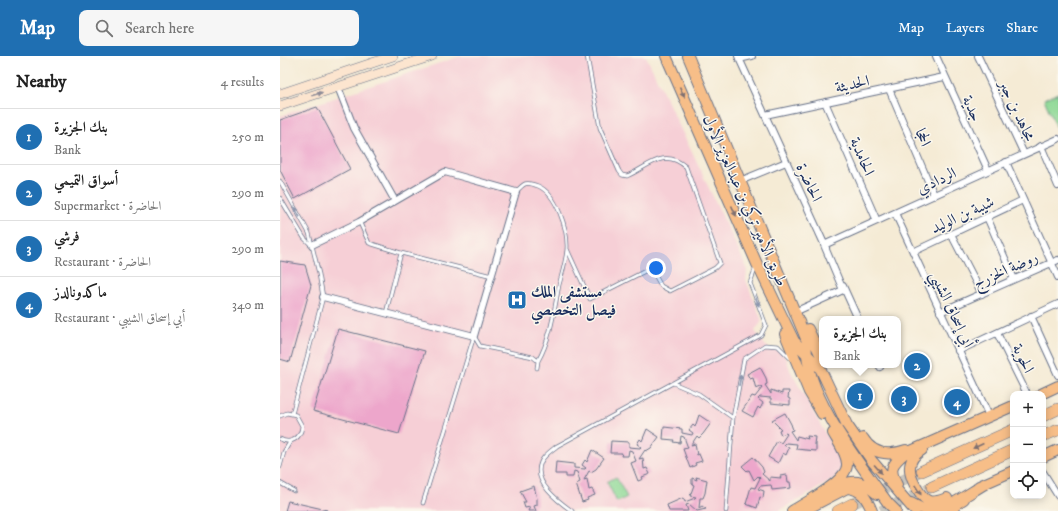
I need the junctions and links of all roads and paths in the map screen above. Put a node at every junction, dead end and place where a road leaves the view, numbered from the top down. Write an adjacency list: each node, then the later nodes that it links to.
1 (393, 56): 14 (street)
2 (432, 56): 12 (street)
3 (587, 56): 41 (lane)
4 (666, 56): 46 (main road, طريق الأمير تركي بن عبدالعزيز الأول, one-way to 46)
5 (683, 56): 15 (street)
6 (688, 56): 15 (main road, طريق الأمير تركي بن عبدالعزيز الأول)
7 (752, 56): 10 (street)
8 (936, 56): 11 (street, جدية)
9 (978, 56): 21 (street, مجاهد بن جبر)
10 (738, 57): 18 (street, الحاضرة)
11 (944, 77): 13 (street, الحديثة); 24 (street, جدية)
12 (338, 87): 17 (street, one-way to 12); 32 (street)
13 (889, 88): 16 (street, الحديثة); 29 (street, الحجا)
14 (280, 94)
15 (703, 96): 26 (main road, طريق الأمير تركي بن عبدالعزيز الأول)
16 (826, 102): 18 (street, الحديثة); 35 (street, الحامدية)
17 (280, 106)
18 (764, 115): 22 (street, الحاضرة)
19 (1058, 138): 20 (street, الردادي)
20 (1041, 146): 21 (street, الردادي); 27 (street)
21 (1024, 154): 23 (street, الردادي)
22 (786, 162): 26 (street); 39 (street, الحاضرة)
23 (1006, 162): 24 (street, الردادي); 31 (street)
24 (988, 170): 29 (street, الردادي)
25 (280, 181): 38 (lane, one-way to 25)
26 (740, 181): 40 (main road, طريق الأمير تركي بن عبدالعزيز الأول)
27 (1058, 186)
28 (516, 192): 32 (street); 41 (lane); 47 (street)
29 (934, 195): 33 (street, الردادي)
30 (280, 198): 38 (lane)
31 (1023, 200): 34 (street, شيبة بن الوليد); 45 (street)
32 (395, 201): 36 (street)
33 (895, 213): 35 (street, الردادي); 42 (street, أبي إسحاق الشيبي)
34 (987, 217): 37 (street, شيبة بن الوليد); 49 (street)
35 (877, 221): 39 (street, الردادي)
36 (359, 222): 38 (street); 43 (lane)
37 (951, 234): 42 (street, شيبة بن الوليد); 50 (street)
38 (312, 245): 51 (lane)
39 (824, 245): 53 (street); 56 (street, الحاضرة)
40 (767, 247): 53 (main road); 62 (main road, طريق الأمير تركي بن عبدالعزيز الأول)
41 (567, 249): 63 (lane)
42 (913, 252): 54 (street, أبي إسحاق الشيبي)
43 (401, 253): 47 (lane); 55 (lane)
44 (1058, 260): 45 (street, روضة الخزرج)
45 (1051, 262): 48 (street); 49 (street, روضة الخزرج)
46 (757, 264): 62 (main road, طريق الأمير تركي بن عبدالعزيز الأول); 69 (lane, one-way to 69); 72 (main road)
47 (492, 276): 59 (street)
48 (1058, 277)
49 (1014, 279): 50 (street, روضة الخزرج)
50 (982, 294): 54 (street, روضة الخزرج)
51 (323, 297): 55 (street); 76 (lane)
52 (1058, 304): 57 (street)
53 (799, 310): 61 (main road)
54 (940, 312): 60 (street, أبي إسحاق الشيبي)
55 (386, 313): 59 (street)
56 (857, 316)
57 (1031, 316): 58 (street); 68 (street)
58 (997, 333): 60 (street); 71 (street, الحوية)
59 (474, 336): 63 (lane); 100 (lane)
60 (958, 351): 79 (street, أبي إسحاق الشيبي)
61 (819, 352)
62 (806, 353): 64 (main road, طريق الأمير تركي بن عبدالعزيز الأول, one-way to 64); 102 (main road, طريق الأمير تركي بن عبدالعزيز الأول)
63 (538, 361): 65 (lane)
64 (819, 367)
65 (537, 368)
66 (820, 368): 99 (main road, طريق الأمير تركي بن عبدالعزيز الأول, one-way to 99)
67 (826, 368): 83 (main road)
68 (1058, 375)
69 (673, 383): 80 (lane); 103 (lane)
70 (1058, 386): 73 (main road)
71 (1026, 391)
72 (809, 392): 80 (lane, one-way to 72); 105 (main road)
73 (1046, 392)
74 (1010, 407): 79 (main road)
75 (1058, 409): 77 (highway)
76 (292, 414): 78 (lane); 86 (lane)
77 (1046, 415)
78 (280, 416)
79 (989, 416): 83 (main road)
80 (733, 418): 104 (lane)
81 (1058, 430): 84 (highway)
82 (1010, 431): 91 (highway, one-way to 91)
83 (951, 433): 95 (main road, one-way to 95); 99 (main road)
84 (1046, 435)
85 (280, 440): 86 (lane)
86 (290, 442): 90 (lane)
87 (1058, 450): 89 (main road)
88 (1010, 451): 96 (highway)
89 (1046, 456)
90 (280, 467)
91 (922, 471)
92 (1010, 472): 95 (main road)
93 (1046, 477): 98 (street)
94 (280, 483): 97 (lane)
95 (985, 484): 99 (main road); 112 (main road)
96 (932, 487)
97 (294, 491)
98 (1058, 496)
99 (902, 497): 111 (main road, طريق الأمير تركي بن عبدالعزيز الأول)
100 (423, 502)
101 (852, 504): 108 (highway)
102 (889, 507): 106 (main road); 110 (main road, طريق الأمير تركي بن عبدالعزيز الأول)
103 (572, 511)
104 (726, 511)
105 (792, 511)
106 (797, 511)
107 (803, 511): 109 (main road)
108 (838, 511)
109 (872, 511)
110 (896, 511)
111 (915, 511)
112 (954, 511)

